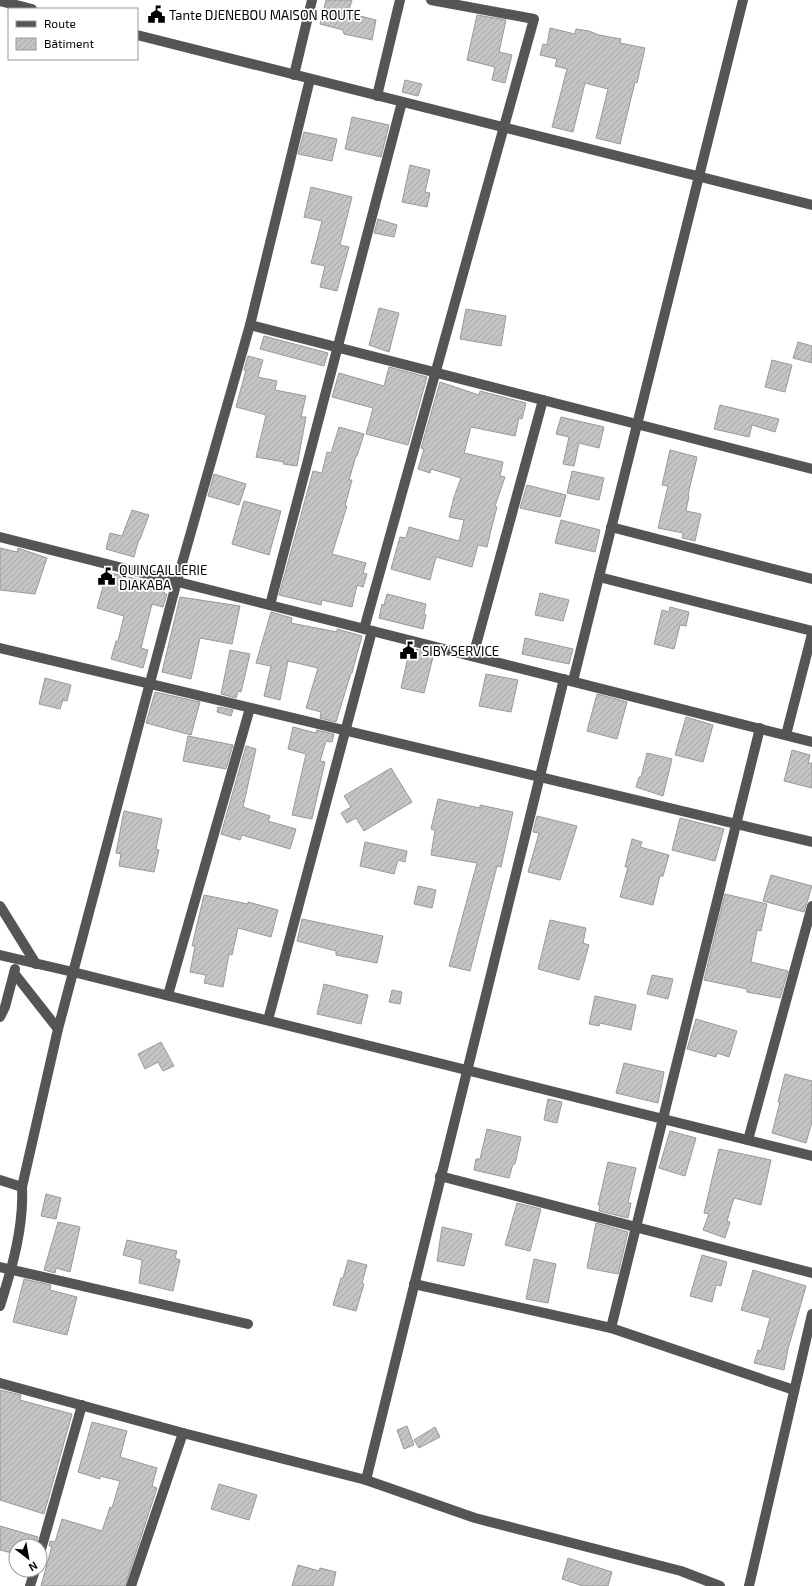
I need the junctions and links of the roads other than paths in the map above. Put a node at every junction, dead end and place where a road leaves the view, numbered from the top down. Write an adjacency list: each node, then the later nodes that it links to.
1 (312, 0): 8 (street)
2 (400, 0): 10 (street)
3 (431, 0): 12 (street)
4 (743, 0): 13 (street)
5 (0, 1): 6 (street)
6 (28, 8)
7 (138, 35): 8 (street)
8 (294, 75): 9 (street)
9 (310, 79): 10 (street); 15 (street)
10 (378, 96): 11 (street)
11 (402, 102): 12 (street); 16 (street)
12 (504, 127): 13 (street); 17 (street)
13 (699, 177): 14 (street); 19 (street)
14 (812, 205)
15 (250, 325): 16 (street); 25 (street)
16 (338, 348): 17 (street); 26 (street)
17 (436, 373): 18 (street); 27 (street)
18 (543, 400): 19 (street); 30 (street)
19 (637, 424): 20 (street); 21 (street)
20 (812, 469)
21 (611, 527): 23 (street); 24 (street)
22 (0, 536): 25 (street)
23 (599, 577): 28 (street); 31 (street)
24 (812, 579)
25 (177, 581): 26 (street); 32 (street)
26 (270, 605): 27 (street)
27 (368, 630): 30 (street); 35 (street)
28 (812, 633): 36 (street)
29 (0, 648): 32 (street)
30 (474, 656): 31 (street)
31 (569, 680): 34 (street); 38 (street)
32 (149, 684): 33 (street); 46 (street)
33 (250, 708): 35 (street); 48 (street)
34 (760, 728): 36 (street); 39 (street)
35 (345, 730): 38 (street); 50 (street)
36 (786, 735): 37 (street)
37 (812, 742)
38 (540, 777): 39 (street); 52 (street)
39 (736, 824): 40 (street); 53 (street)
40 (812, 842)
41 (0, 906): 45 (street)
42 (812, 906): 54 (street)
43 (0, 955): 44 (street)
44 (18, 960): 45 (street); 47 (street)
45 (36, 964): 46 (street)
46 (73, 972): 48 (street); 51 (street)
47 (14, 973): 49 (street); 51 (street)
48 (168, 995): 50 (street)
49 (0, 1017)
50 (268, 1020): 52 (street)
51 (58, 1029): 58 (street)
52 (467, 1070): 53 (street); 56 (street)
53 (663, 1119): 54 (street); 59 (street)
54 (748, 1140): 55 (street)
55 (812, 1156)
56 (440, 1176): 59 (street); 63 (street)
57 (0, 1180): 58 (street)
58 (22, 1187): 61 (street)
59 (636, 1227): 62 (street); 67 (street)
60 (0, 1267): 61 (street)
61 (12, 1270): 64 (street); 66 (street)
62 (812, 1273)
63 (414, 1284): 67 (street); 72 (street)
64 (0, 1306)
65 (812, 1314): 69 (street)
66 (248, 1324)
67 (611, 1328): 69 (street)
68 (0, 1383): 70 (street)
69 (794, 1390): 76 (street)
70 (82, 1405): 71 (street); 73 (street)
71 (183, 1433): 72 (street); 74 (street)
72 (366, 1480): 75 (street)
73 (44, 1538)
74 (131, 1586)
75 (720, 1586)
76 (749, 1586)

